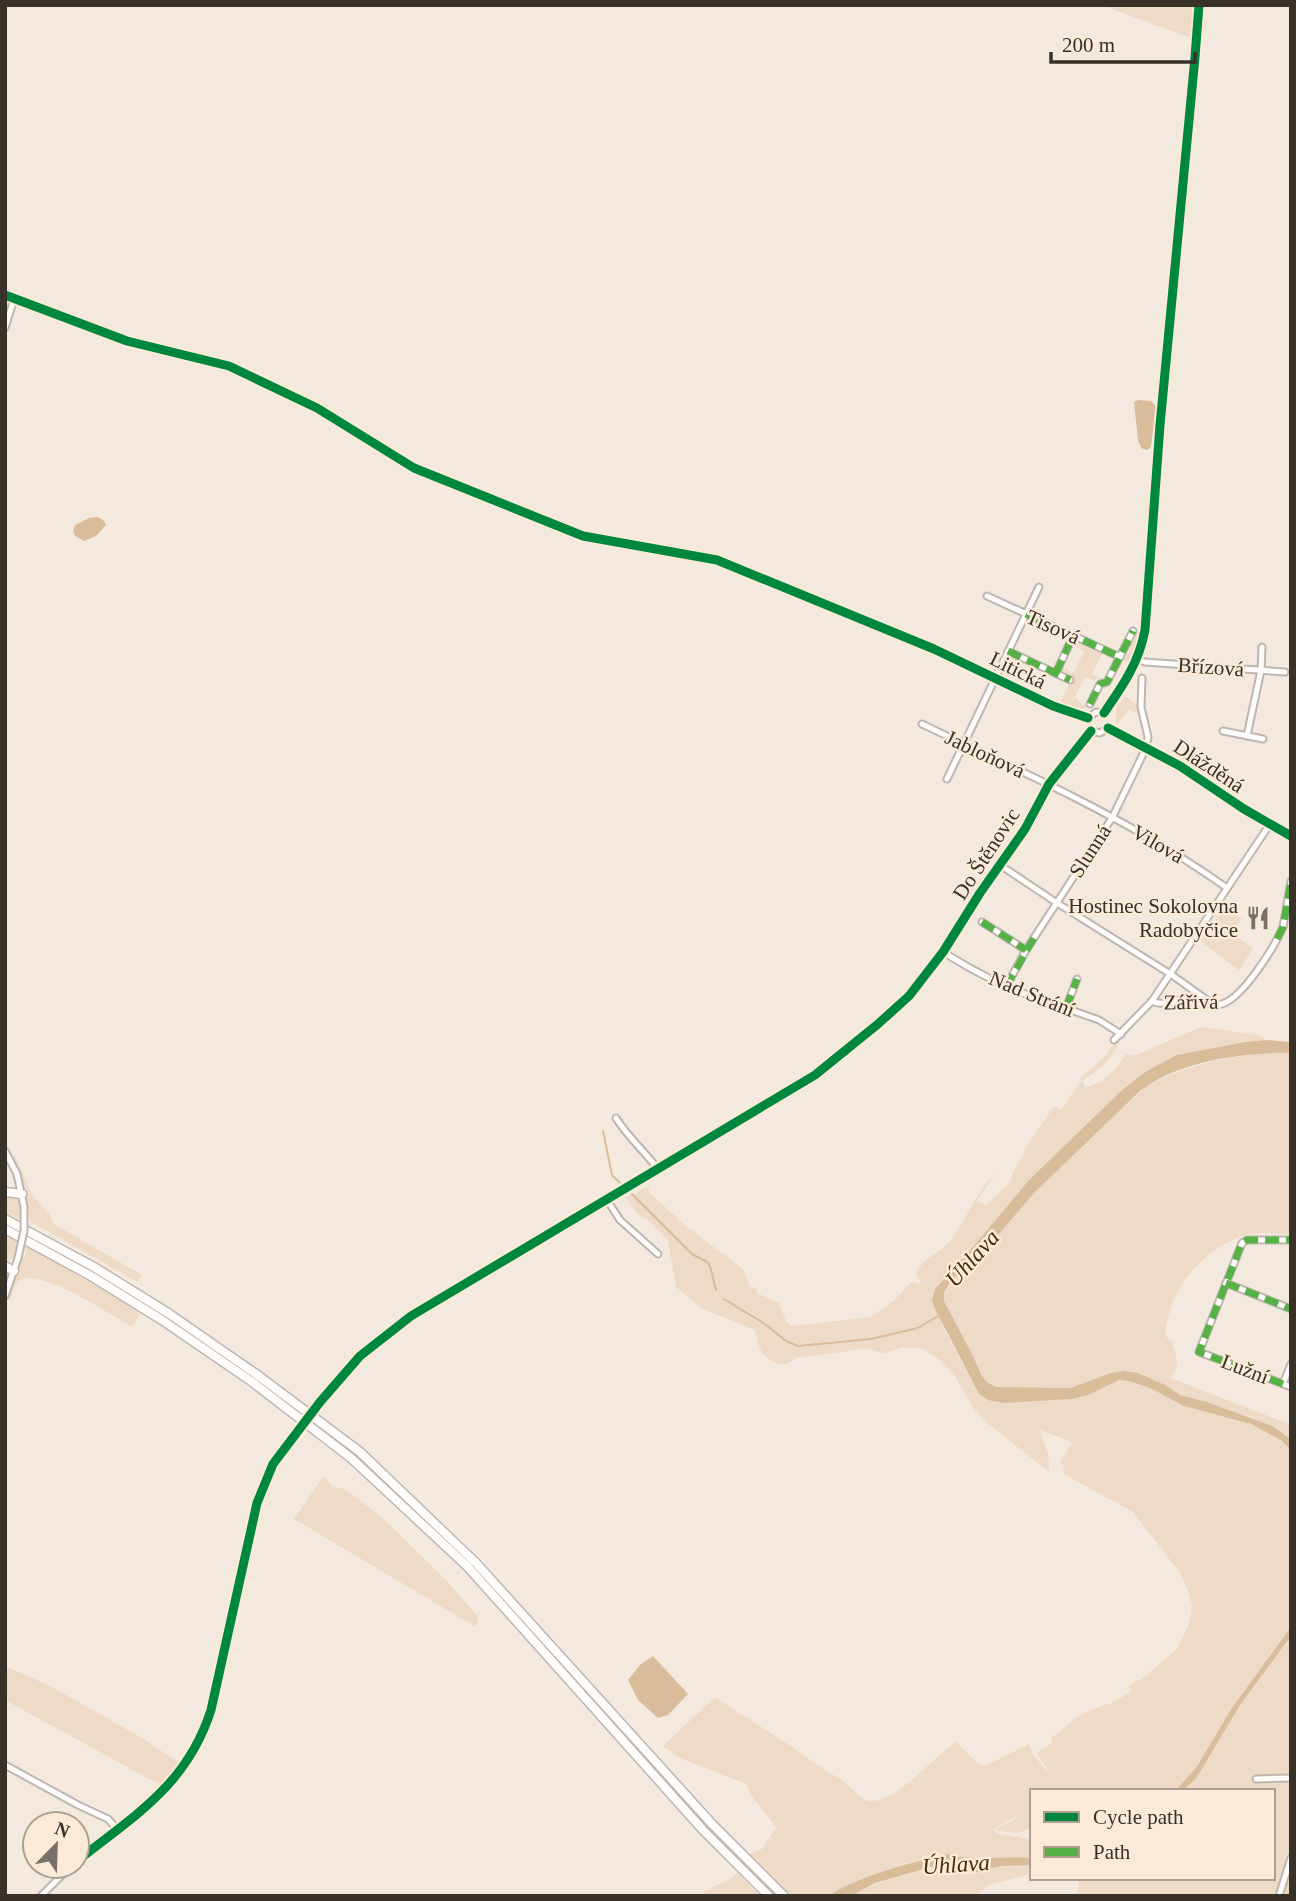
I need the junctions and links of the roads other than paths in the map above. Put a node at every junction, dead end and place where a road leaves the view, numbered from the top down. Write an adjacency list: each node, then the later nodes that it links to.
1 (1199, 5): 13 (street)
2 (5, 295): 3 (street, Litická)
3 (14, 299): 4 (street); 17 (street, Litická)
4 (5, 328)
5 (1039, 587): 7 (street)
6 (987, 596): 7 (street, Tisová)
7 (1026, 614): 9 (street, Tisová); 11 (street)
8 (1133, 631): 12 (street)
9 (1073, 636): 12 (street, Tisová); 16 (street)
10 (1262, 647): 14 (street)
11 (1008, 651): 16 (street); 17 (street)
12 (1120, 657): 20 (street)
13 (1137, 659): 14 (street, Břízová); 22 (street)
14 (1261, 670): 15 (street, Břízová); 26 (street)
15 (1285, 672)
16 (1056, 674): 19 (street)
17 (995, 678): 21 (street, Litická); 28 (street)
18 (1142, 678): 29 (street)
19 (1070, 680)
20 (1090, 704)
21 (1088, 718): 22 (street); 24 (street)
22 (1107, 720): 24 (street); 29 (street, Dlážděná)
23 (922, 724): 28 (street, Jabloňová)
24 (1091, 731): 31 (street, Do Štěnovic)
25 (1223, 731): 26 (street)
26 (1247, 736): 27 (street)
27 (1263, 739)
28 (964, 744): 30 (street); 31 (street, Jabloňová)
29 (1146, 748): 32 (street, Slunná); 33 (street, Dlážděná)
30 (947, 779)
31 (1049, 785): 32 (street, Vilová); 35 (street, Do Štěnovic)
32 (1112, 818): 37 (street, Vilová); 38 (street, Slunná)
33 (1270, 824): 34 (street, Dlážděná); 37 (street)
34 (1291, 836)
35 (1000, 864): 38 (street); 41 (street, Do Štěnovic)
36 (1291, 881): 46 (street, Zářivá)
37 (1227, 888): 42 (street)
38 (1057, 903): 40 (street, Slunná); 42 (street)
39 (982, 922): 40 (street)
40 (1026, 950): 44 (street, Slunná)
41 (943, 952): 44 (street, Nad Strání); 52 (street, Do Štěnovic)
42 (1172, 975): 45 (street); 46 (street)
43 (1077, 979): 47 (street)
44 (1006, 987): 47 (street, Nad Strání)
45 (1152, 1001): 46 (street, Zářivá); 48 (street, Zářivá)
46 (1211, 1003)
47 (1066, 1009): 48 (street, Nad Strání)
48 (1121, 1034): 49 (street, Zářivá)
49 (1114, 1041)
50 (616, 1118): 52 (street)
51 (5, 1150): 54 (street)
52 (658, 1169): 55 (street, Do Štěnovic)
53 (5, 1192): 54 (highway)
54 (22, 1194): 61 (street, bridge)
55 (607, 1200): 59 (street); 71 (street, Do Štěnovic, bridge)
56 (5, 1219): 77 (highway)
57 (5, 1229): 76 (highway)
58 (1291, 1240): 62 (street)
59 (657, 1254)
60 (5, 1266): 61 (highway)
61 (14, 1271): 63 (street)
62 (1226, 1283): 64 (street); 66 (street, Lužní)
63 (5, 1296)
64 (1291, 1309)
65 (1291, 1364): 66 (street)
66 (1283, 1384): 67 (street, Lužní)
67 (1291, 1387)
68 (5, 1765): 71 (street)
69 (1291, 1778): 70 (street)
70 (1256, 1779)
71 (118, 1830): 72 (street, Do Štěnovic)
72 (91, 1850)
73 (1291, 1858): 78 (street)
74 (57, 1880): 75 (street)
75 (41, 1896)
76 (769, 1896)
77 (784, 1896)
78 (1279, 1896)

